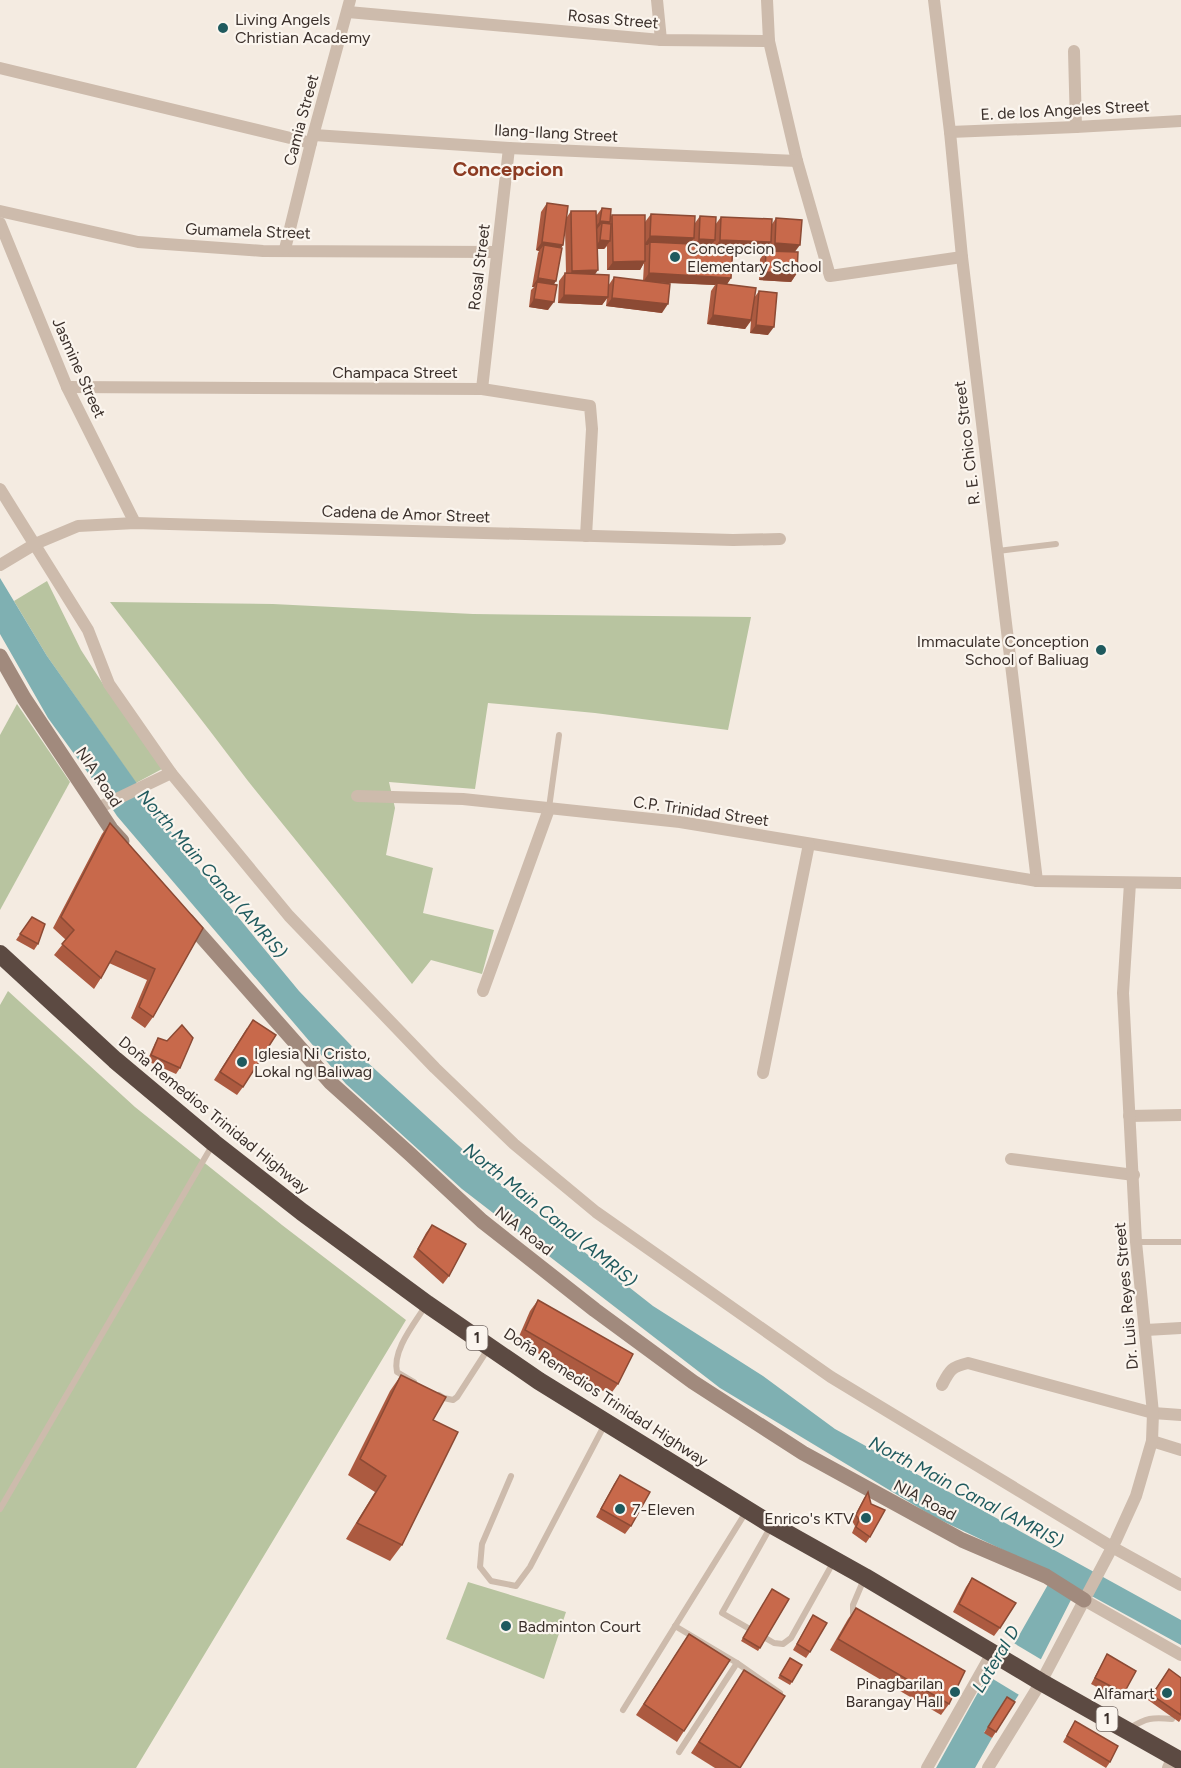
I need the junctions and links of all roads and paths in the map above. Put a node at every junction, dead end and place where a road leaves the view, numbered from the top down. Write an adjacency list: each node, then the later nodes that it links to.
1 (657, 0): 5 (street)
2 (767, 0): 6 (street)
3 (934, 0): 11 (street, R. E. Chico Street)
4 (349, 6): 5 (street, Rosas Street); 12 (street, Camia Street)
5 (661, 40): 6 (street, Rosas Street)
6 (769, 41): 14 (street)
7 (1074, 51): 10 (street)
8 (0, 68): 12 (street, Ilang-Ilang Street)
9 (1181, 121): 10 (street, E. de los Angeles Street)
10 (1076, 127): 11 (street, E. de los Angeles Street)
11 (950, 132): 19 (street, R. E. Chico Street)
12 (313, 139): 13 (street, Ilang-Ilang Street); 17 (street, Camia Street)
13 (509, 148): 14 (street, Ilang-Ilang Street); 18 (street, Rosal Street)
14 (797, 160): 19 (street)
15 (0, 211): 17 (street, Gumamela Street)
16 (0, 223): 20 (street, Jasmine Street)
17 (285, 249): 18 (street, Gumamela Street)
18 (497, 252): 21 (street, Rosal Street)
19 (962, 257): 28 (street, R. E. Chico Street)
20 (67, 387): 21 (street, Champaca Street); 23 (street, Jasmine Street)
21 (482, 389): 24 (street, Champaca Street)
22 (0, 489): 26 (street)
23 (135, 522): 24 (street, Cadena de Amor Street); 26 (street, Cadena de Amor Street)
24 (586, 536): 25 (street, Cadena de Amor Street)
25 (780, 539)
26 (35, 544): 29 (street, Cadena de Amor Street); 32 (street)
27 (1056, 544): 28 (lane)
28 (997, 552): 38 (street, R. E. Chico Street)
29 (0, 565)
30 (0, 656): 34 (street, NIA Road)
31 (559, 735): 35 (lane)
32 (171, 773): 34 (street); 68 (street)
33 (357, 796): 35 (street, C.P. Trinidad Street)
34 (103, 806): 37 (street, NIA Road)
35 (549, 809): 36 (street, C.P. Trinidad Street); 43 (street)
36 (809, 844): 38 (street, C.P. Trinidad Street); 44 (street)
37 (134, 856)
38 (1037, 881): 39 (street, C.P. Trinidad Street)
39 (1130, 883): 40 (street, C.P. Trinidad Street); 46 (street, Dr. Luis Reyes Street)
40 (1181, 883)
41 (179, 910): 72 (street, NIA Road)
42 (0, 954): 47 (highway, Doña Remedios Trinidad Highway / 1)
43 (483, 991)
44 (763, 1073)
45 (1181, 1115): 46 (street)
46 (1129, 1116): 49 (street, Dr. Luis Reyes Street)
47 (214, 1143): 52 (highway, Doña Remedios Trinidad Highway / 1); 65 (lane)
48 (1011, 1159): 49 (street)
49 (1134, 1175): 50 (street, Dr. Luis Reyes Street)
50 (1136, 1242): 51 (lane); 54 (street, Dr. Luis Reyes Street)
51 (1181, 1242)
52 (427, 1304): 55 (highway, Doña Remedios Trinidad Highway / 1); 57 (lane)
53 (1181, 1328): 54 (street)
54 (1146, 1330): 59 (street, Dr. Luis Reyes Street)
55 (489, 1346): 58 (lane); 61 (highway, Doña Remedios Trinidad Highway / 1)
56 (942, 1385): 59 (street)
57 (425, 1388)
58 (435, 1393)
59 (1153, 1413): 60 (street); 62 (street, Dr. Luis Reyes Street)
60 (1181, 1415)
61 (605, 1423): 64 (lane); 66 (highway, Doña Remedios Trinidad Highway / 1)
62 (1152, 1441): 63 (street); 68 (street, Dr. Luis Reyes Street)
63 (1181, 1449)
64 (511, 1476)
65 (0, 1509)
66 (747, 1509): 67 (highway, Doña Remedios Trinidad Highway / 1); 74 (lane)
67 (772, 1525): 69 (highway, Doña Remedios Trinidad Highway / 1); 69 (lane)
68 (1112, 1547): 71 (street); 72 (street, Dr. Luis Reyes Street)
69 (834, 1560): 70 (highway, Doña Remedios Trinidad Highway / 1)
70 (865, 1577): 73 (lane); 75 (highway, Doña Remedios Trinidad Highway / 1)
71 (1181, 1585)
72 (1086, 1596): 76 (street, NIA Road); 78 (street, Dr. Luis Reyes Street)
73 (863, 1619)
74 (675, 1626): 77 (lane); 80 (lane)
75 (995, 1655): 78 (highway, Doña Remedios Trinidad Highway / 1); 85 (street)
76 (1181, 1655)
77 (737, 1663): 79 (lane); 83 (lane)
78 (1036, 1679): 82 (highway, Doña Remedios Trinidad Highway / 1); 86 (street)
79 (780, 1693)
80 (623, 1710)
81 (1172, 1719): 82 (lane)
82 (1127, 1730): 84 (highway, Doña Remedios Trinidad Highway / 1)
83 (679, 1752)
84 (1174, 1762)
85 (927, 1768)
86 (988, 1768)

